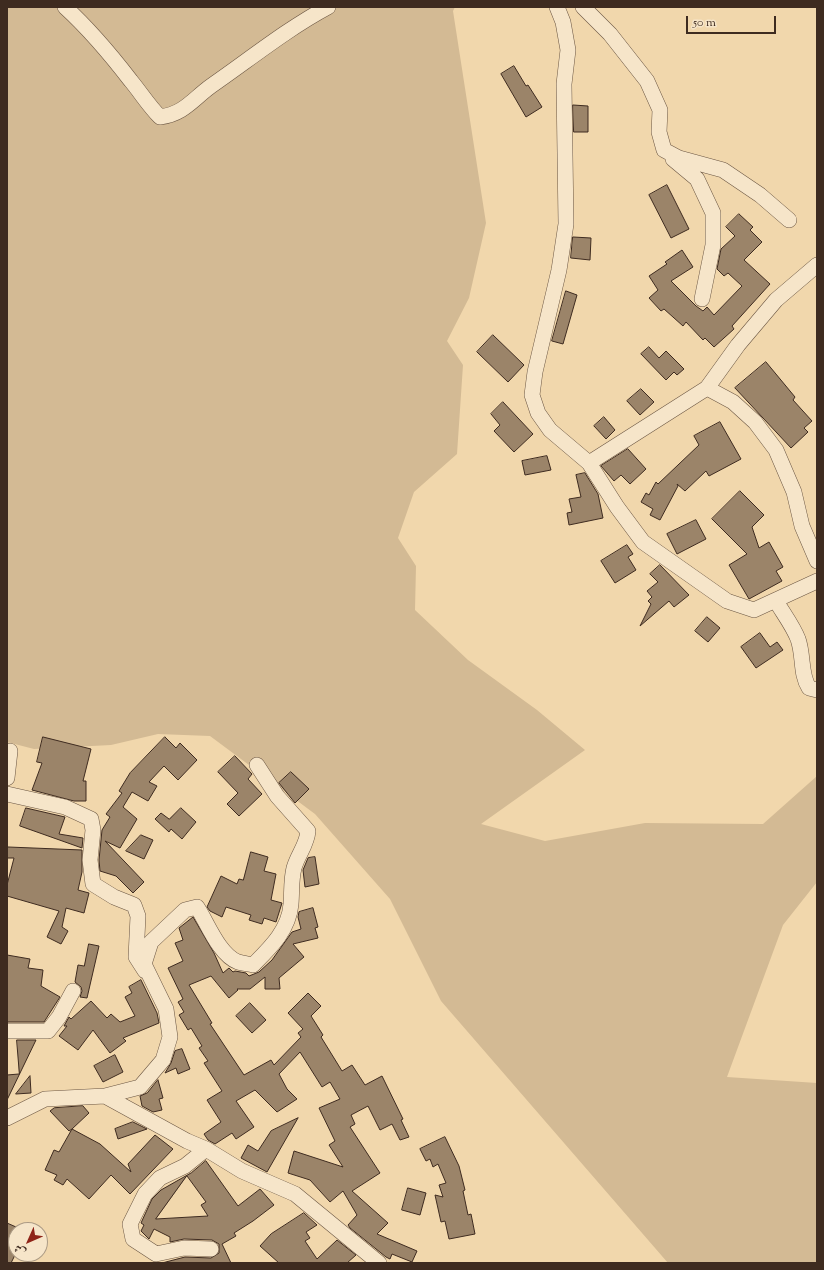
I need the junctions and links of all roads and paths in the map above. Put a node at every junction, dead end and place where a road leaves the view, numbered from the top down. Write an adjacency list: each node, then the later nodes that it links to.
1 (65, 7): 2 (street)
2 (328, 7)
3 (556, 7): 10 (street)
4 (583, 7): 5 (street)
5 (664, 150): 6 (street); 8 (street)
6 (789, 220)
7 (817, 265): 9 (street)
8 (702, 299)
9 (707, 388): 10 (street); 11 (street)
10 (589, 464): 13 (street)
11 (817, 561)
12 (817, 581): 13 (street)
13 (776, 601): 14 (street)
14 (817, 690)
15 (10, 751): 17 (street)
16 (257, 765): 19 (street)
17 (7, 778)
18 (7, 794): 19 (street)
19 (148, 976): 22 (street)
20 (73, 991): 21 (street)
21 (7, 1031)
22 (105, 1096): 23 (street); 24 (street)
23 (7, 1118)
24 (206, 1148): 25 (street); 26 (street)
25 (211, 1249)
26 (379, 1263)

